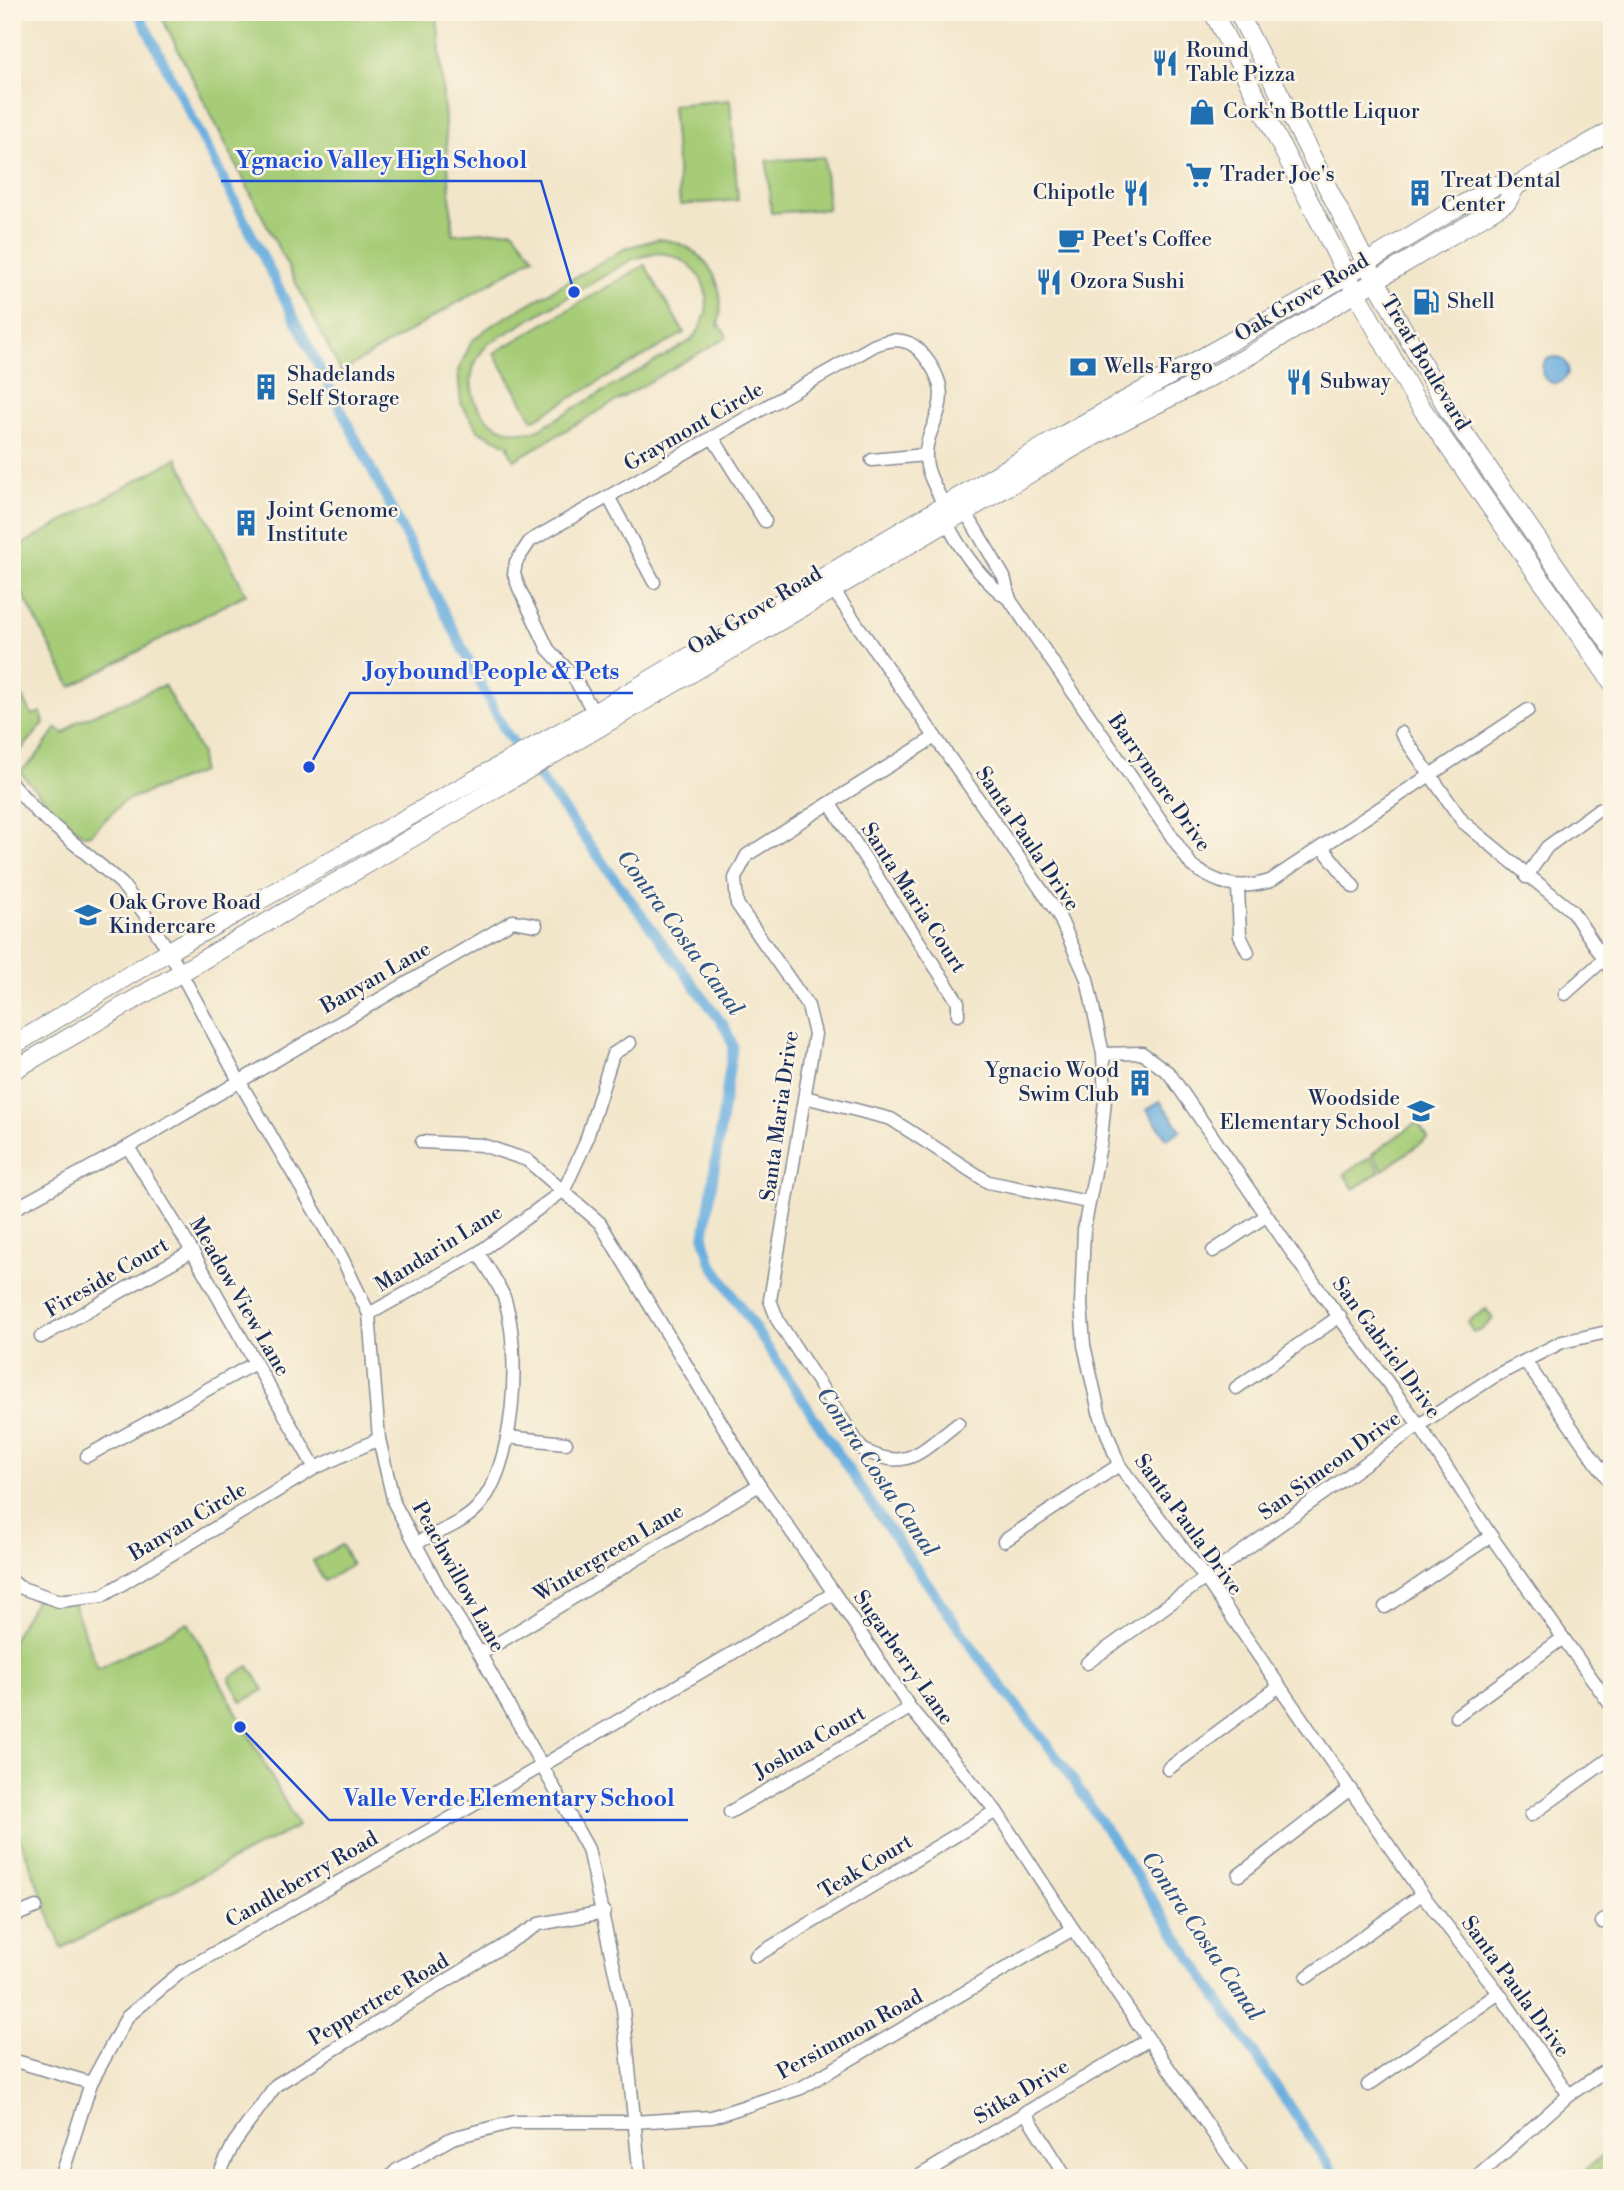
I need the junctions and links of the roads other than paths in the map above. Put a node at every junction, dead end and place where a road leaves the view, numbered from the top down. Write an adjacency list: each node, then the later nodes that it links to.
1 (1213, 12): 6 (main road, Treat Boulevard)
2 (1238, 12): 5 (main road, Treat Boulevard)
3 (1612, 130): 4 (main road, Oak Grove Road)
4 (1516, 186): 5 (main road, Oak Grove Road); 7 (main road, Oak Grove Road)
5 (1365, 261): 6 (main road, Oak Grove Road); 7 (main road, Treat Boulevard)
6 (1346, 274): 8 (main road, Treat Boulevard); 14 (main road, Oak Grove Road)
7 (1376, 280): 8 (main road, Oak Grove Road); 19 (main road, Treat Boulevard)
8 (1356, 293): 13 (main road, Oak Grove Road); 20 (main road, Treat Boulevard)
9 (713, 438): 10 (street, Graymont Circle); 12 (street, Graymont Circle); 15 (street)
10 (925, 455): 11 (street); 14 (street)
11 (872, 460)
12 (609, 498): 16 (street); 22 (street, Graymont Circle)
13 (966, 513): 14 (main road, Oak Grove Road); 18 (street, Barrymore Drive)
14 (946, 516): 17 (main road, Oak Grove Road); 18 (street, Barrymore Drive)
15 (765, 521)
16 (654, 582)
17 (829, 585): 22 (main road, Oak Grove Road); 24 (street, Santa Paula Drive)
18 (1010, 600): 33 (street, Barrymore Drive)
19 (1612, 647)
20 (1612, 682)
21 (1528, 709): 26 (street)
22 (598, 720): 25 (main road, Oak Grove Road); 30 (main road, Oak Grove Road)
23 (1401, 733): 26 (street)
24 (935, 737): 28 (street, Santa Maria Drive); 45 (street, Santa Paula Drive)
25 (498, 768): 30 (main road); 36 (main road, Oak Grove Road)
26 (1427, 775): 31 (street); 32 (street)
27 (12, 784): 36 (street, Peachwillow Lane)
28 (830, 804): 42 (street, Santa Maria Court); 48 (street, Santa Maria Drive)
29 (1599, 809): 32 (street)
30 (455, 813): 40 (main road, Oak Grove Road)
31 (1322, 847): 33 (street); 34 (street)
32 (1526, 877): 38 (street)
33 (1238, 887): 37 (street)
34 (1354, 887)
35 (536, 925): 47 (street, Banyan Lane)
36 (169, 951): 40 (street, Peachwillow Lane); 44 (main road, Oak Grove Road)
37 (1248, 952)
38 (1607, 955): 39 (street); 41 (street)
39 (1612, 971)
40 (181, 973): 46 (main road, Oak Grove Road); 47 (street, Peachwillow Lane)
41 (1565, 994)
42 (958, 1015)
43 (629, 1043): 51 (street, Mandarin Lane)
44 (12, 1046)
45 (1103, 1054): 52 (street, Santa Paula Drive); 54 (street, San Gabriel Drive)
46 (12, 1071)
47 (238, 1079): 50 (street); 58 (street, Peachwillow Lane)
48 (805, 1097): 52 (street); 65 (street, Santa Maria Drive)
49 (422, 1142): 51 (street, Sugarberry Lane)
50 (128, 1147): 53 (street); 55 (street, Meadow View Lane)
51 (564, 1190): 57 (street, Mandarin Lane); 73 (street, Sugarberry Lane)
52 (1088, 1202): 71 (street, Santa Paula Drive)
53 (12, 1210)
54 (1266, 1216): 56 (street); 59 (street, San Gabriel Drive)
55 (191, 1251): 61 (street, Fireside Court); 63 (street, Meadow View Lane)
56 (1213, 1251)
57 (478, 1252): 58 (street, Mandarin Lane); 67 (street)
58 (369, 1314): 68 (street, Peachwillow Lane)
59 (1340, 1316): 64 (street); 66 (street, San Gabriel Drive)
60 (1612, 1331): 62 (street, San Simeon Drive)
61 (41, 1338)
62 (1525, 1361): 66 (street, San Simeon Drive); 74 (street)
63 (255, 1363): 70 (street); 72 (street, Meadow View Lane)
64 (1236, 1388)
65 (958, 1423)
66 (1419, 1425): 75 (street, San Gabriel Drive); 78 (street, San Simeon Drive)
67 (507, 1437): 69 (street); 77 (street)
68 (379, 1438): 72 (street, Banyan Circle); 77 (street, Peachwillow Lane)
69 (566, 1443)
70 (87, 1456)
71 (1119, 1465): 76 (street); 78 (street, Santa Paula Drive)
72 (315, 1468): 79 (street, Banyan Circle)
73 (759, 1485): 80 (street, Sugarberry Lane); 83 (street, Wintergreen Lane)
74 (1612, 1485)
75 (1491, 1536): 81 (street); 82 (street, San Gabriel Drive)
76 (1004, 1541)
77 (416, 1543): 83 (street, Peachwillow Lane)
78 (1206, 1579): 84 (street, San Simeon Drive); 85 (street, Santa Paula Drive)
79 (12, 1581)
80 (834, 1592): 87 (street, Sugarberry Lane); 90 (street, Candleberry Road)
81 (1385, 1607)
82 (1563, 1638): 86 (street, San Gabriel Drive); 88 (street)
83 (480, 1654): 90 (street, Peachwillow Lane)
84 (1087, 1663)
85 (1278, 1686): 91 (street); 92 (street, Santa Paula Drive)
86 (1612, 1707)
87 (909, 1708): 93 (street, Sugarberry Lane); 94 (street, Joshua Court)
88 (1456, 1716)
89 (1612, 1757): 95 (street)
90 (540, 1767): 99 (street, Peachwillow Lane); 108 (street, Candleberry Road)
91 (1168, 1769)
92 (1350, 1789): 96 (street); 97 (street, Santa Paula Drive)
93 (996, 1811): 101 (street, Sugarberry Lane); 102 (street, Teak Court)
94 (730, 1812)
95 (1531, 1815)
96 (1238, 1875)
97 (1422, 1894): 103 (street); 104 (street, Santa Paula Drive)
98 (36, 1907): 100 (street)
99 (604, 1912): 112 (street, Peachwillow Lane); 116 (street, Peppertree Road)
100 (12, 1917)
101 (1073, 1929): 105 (street, Sugarberry Lane); 112 (street, Persimmon Road)
102 (757, 1956)
103 (1307, 1977)
104 (1499, 1993): 109 (street); 110 (street, Santa Paula Drive)
105 (1148, 2040): 111 (street, Sitka Drive); 119 (street, Sugarberry Lane)
106 (12, 2060): 108 (street)
107 (1612, 2066): 110 (street)
108 (91, 2083): 115 (street, Candleberry Road)
109 (1368, 2085)
110 (1569, 2095): 120 (street)
111 (1025, 2112): 114 (street); 118 (street, Sitka Drive)
112 (633, 2122): 113 (street, Persimmon Road); 117 (street, Peachwillow Lane)
113 (396, 2175)
114 (1065, 2176)
115 (61, 2178)
116 (218, 2178)
117 (640, 2178)
118 (916, 2178)
119 (1244, 2178)
120 (1476, 2178)

